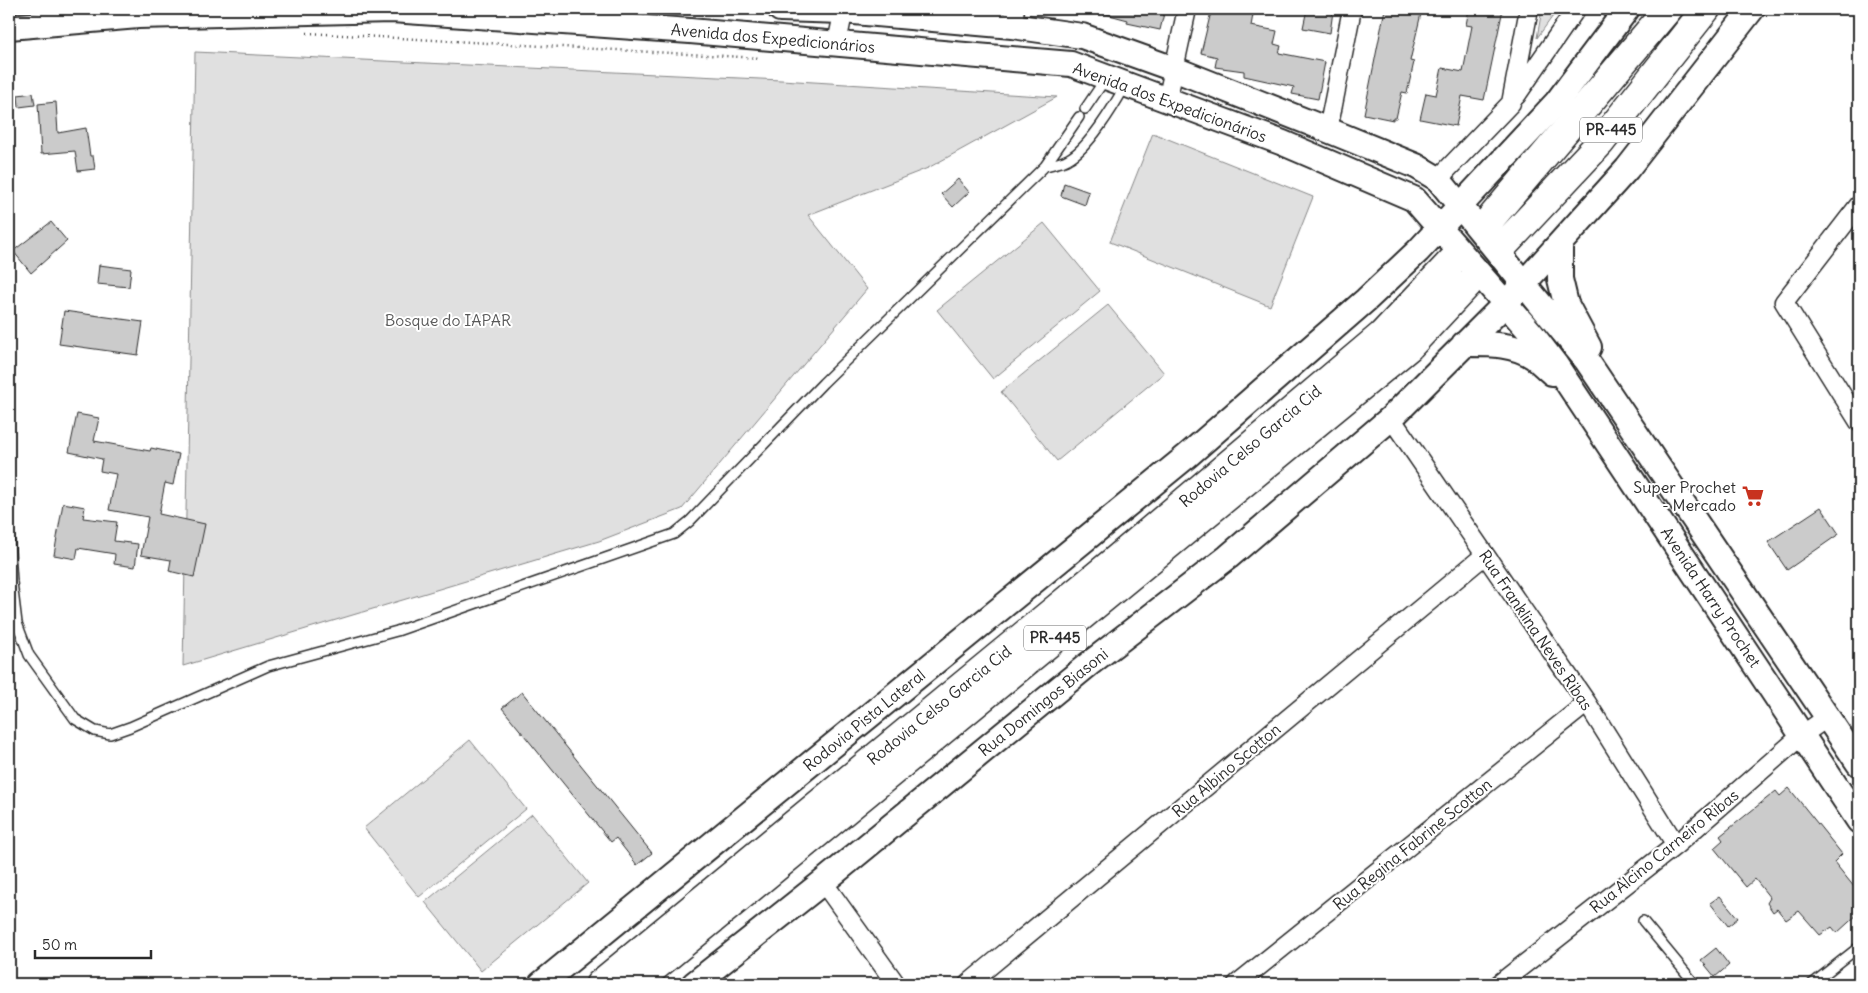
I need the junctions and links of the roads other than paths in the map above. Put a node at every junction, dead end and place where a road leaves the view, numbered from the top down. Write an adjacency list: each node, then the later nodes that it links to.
1 (780, 9): 10 (street, Avenida dos Expedicionários)
2 (1186, 9): 15 (street)
3 (1352, 9): 21 (street)
4 (1529, 9): 18 (street)
5 (1576, 9): 18 (street)
6 (1626, 9): 26 (street)
7 (1668, 9): 27 (highway, PR-445)
8 (1706, 9): 29 (highway, PR-445)
9 (1752, 9): 30 (street)
10 (844, 10): 12 (street, Avenida dos Expedicionários); 14 (street)
11 (214, 12): 13 (street, Avenida dos Expedicionários); 14 (street, Avenida dos Expedicionários)
12 (1014, 18): 15 (street, Avenida dos Expedicionários)
13 (9, 27)
14 (837, 43): 16 (street, Avenida dos Expedicionários)
15 (1174, 69): 17 (street); 21 (street, Avenida dos Expedicionários)
16 (1116, 81): 17 (street, Avenida dos Expedicionários); 19 (lane); 22 (lane)
17 (1167, 101): 24 (street, Avenida dos Expedicionários)
18 (1511, 103): 23 (street)
19 (1085, 109)
20 (1079, 117): 22 (lane)
21 (1328, 130): 23 (street, Avenida dos Expedicionários)
22 (1045, 166): 43 (lane)
23 (1438, 179): 26 (street, Avenida dos Expedicionários)
24 (1414, 199): 28 (street, Avenida dos Expedicionários); 31 (street)
25 (1859, 205): 40 (street)
26 (1460, 206): 28 (street); 34 (street, Avenida dos Expedicionários)
27 (1487, 223)
28 (1439, 228): 31 (street); 35 (street, Avenida dos Expedicionários)
29 (1506, 243)
30 (1560, 244): 34 (street); 37 (street)
31 (1418, 251): 53 (street, Rodovia Pista Lateral)
32 (1452, 261): 54 (highway, Rodovia Celso Garcia Cid / PR-445)
33 (1468, 284): 55 (highway, Rodovia Celso Garcia Cid / PR-445)
34 (1524, 284): 35 (street); 37 (street, Avenida Harry Prochet)
35 (1505, 304): 36 (street); 38 (street, Avenida Harry Prochet)
36 (1464, 344): 38 (street); 39 (street)
37 (1596, 376): 38 (street); 45 (street, Avenida Harry Prochet)
38 (1573, 391): 46 (street, Avenida Harry Prochet)
39 (1391, 418): 42 (street, Rua Franklina Neves Ribas); 50 (street, Rua Domingos Biasoni)
40 (1859, 422)
41 (9, 536): 43 (lane)
42 (1485, 556): 44 (street, Rua Franklina Neves Ribas); 58 (street, Rua Albino Scotton)
43 (13, 625)
44 (1587, 703): 49 (street, Rua Franklina Neves Ribas); 59 (street, Rua Regina Fabrine Scotton)
45 (1828, 717): 46 (street, Rua Alcino Carneiro Ribas); 47 (street, Avenida Harry Prochet)
46 (1802, 735): 48 (street, Avenida Harry Prochet); 49 (street, Rua Alcino Carneiro Ribas)
47 (1859, 764)
48 (1859, 821)
49 (1676, 845): 60 (street, Rua Alcino Carneiro Ribas)
50 (823, 882): 56 (street, Rua Domingos Biasoni); 57 (street)
51 (1643, 921): 61 (lane)
52 (1859, 947): 62 (lane)
53 (541, 984)
54 (600, 984)
55 (634, 984)
56 (694, 984)
57 (896, 984)
58 (968, 984)
59 (1237, 984)
60 (1499, 984)
61 (1695, 984)
62 (1812, 984)

